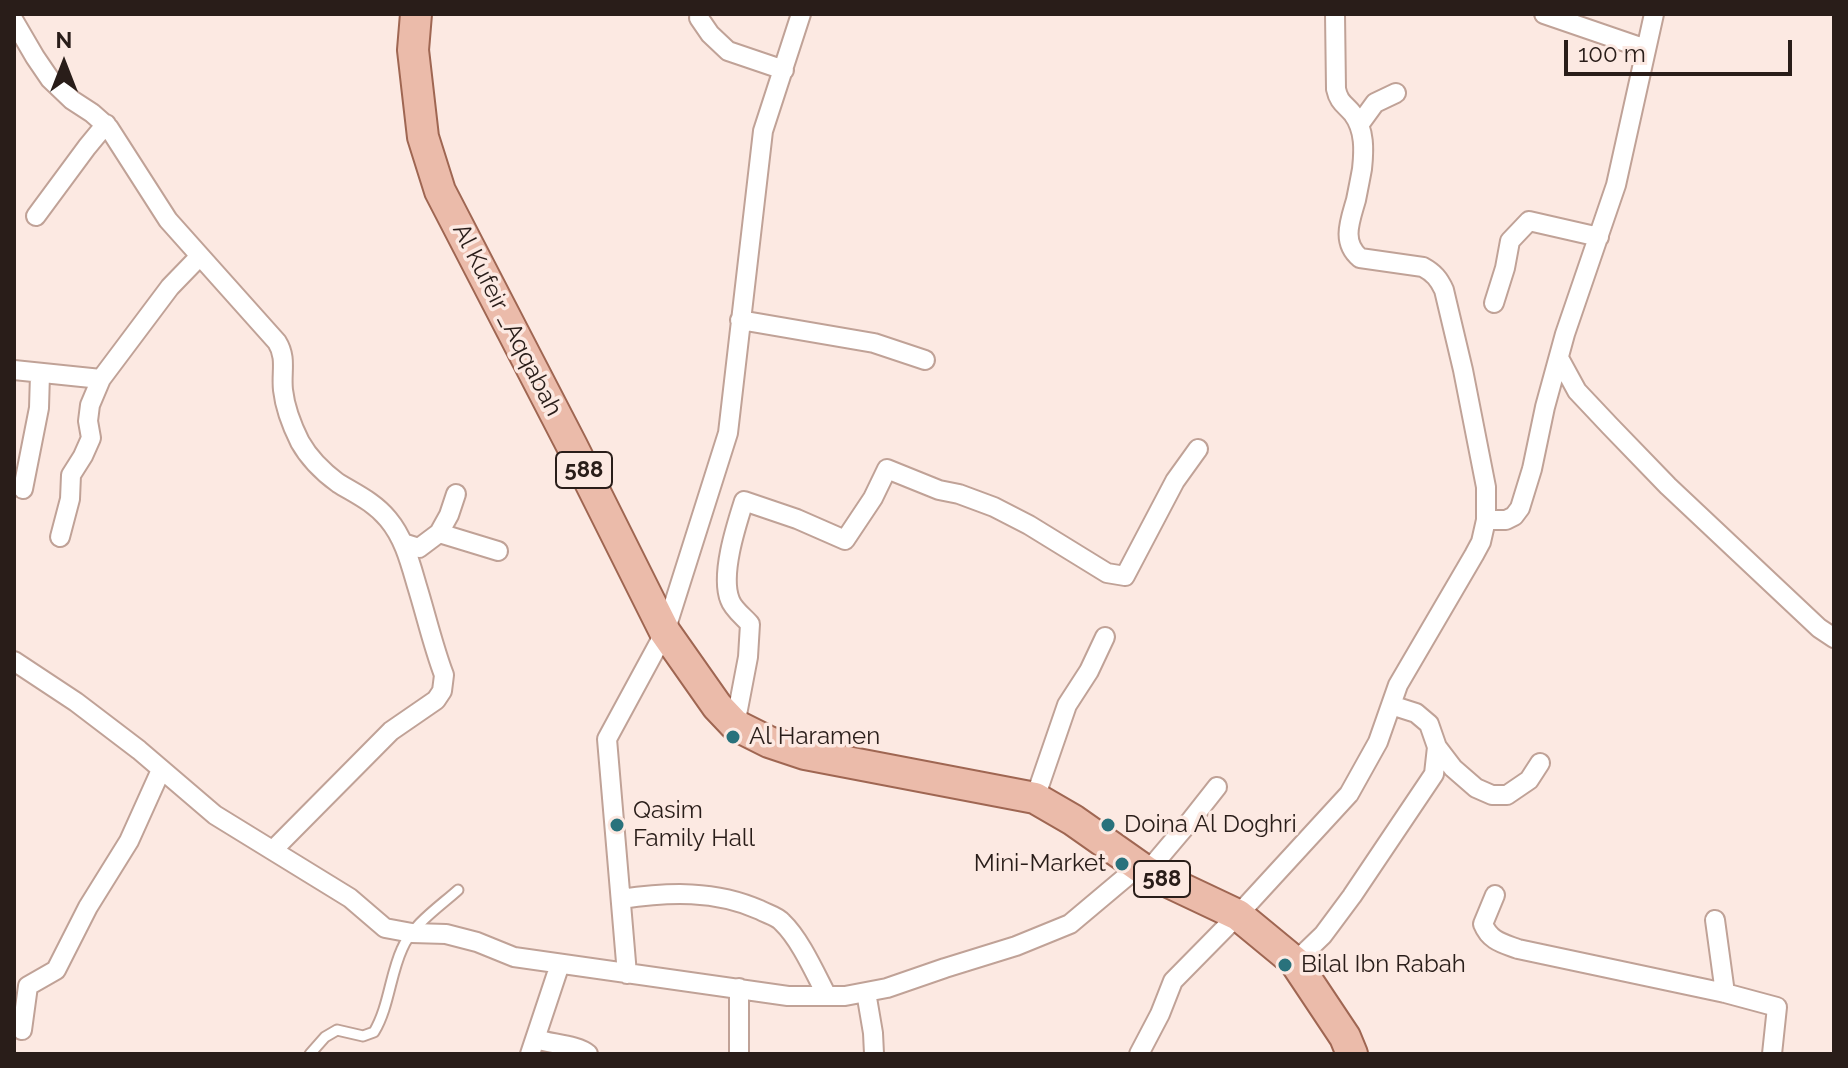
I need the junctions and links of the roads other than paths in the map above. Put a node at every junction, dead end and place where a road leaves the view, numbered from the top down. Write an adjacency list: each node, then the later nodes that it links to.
1 (416, 14): 31 (main road, Al Kufeir _Aqqabah / 588)
2 (801, 14): 9 (street)
3 (1335, 14): 12 (street)
4 (1544, 14): 8 (street)
5 (1654, 14): 8 (street)
6 (699, 18): 9 (street)
7 (14, 21): 11 (street)
8 (1646, 49): 14 (street)
9 (784, 70): 17 (street)
10 (1396, 93): 12 (street)
11 (106, 124): 13 (street); 15 (street)
12 (1359, 125): 26 (street)
13 (36, 216)
14 (1599, 237): 16 (street); 18 (street)
15 (200, 256): 22 (street); 29 (street)
16 (1494, 303)
17 (740, 320): 19 (street); 31 (street)
18 (1559, 358): 26 (street); 33 (street)
19 (925, 360)
20 (14, 370): 21 (street)
21 (40, 374): 22 (street); 24 (street)
22 (101, 379): 28 (street)
23 (1198, 449): 36 (street)
24 (23, 489)
25 (456, 494): 27 (street)
26 (1486, 520): 35 (street)
27 (439, 533): 29 (street); 30 (street)
28 (60, 537)
29 (403, 543): 42 (street)
30 (498, 551)
31 (665, 632): 36 (main road, Al Kufeir _Aqqabah / 588); 46 (street)
32 (1105, 637): 41 (street)
33 (1834, 638)
34 (17, 665): 39 (street)
35 (1391, 705): 37 (street); 47 (street)
36 (735, 725): 41 (main road, Al Kufeir _Aqqabah / 588)
37 (1437, 747): 38 (street); 50 (street)
38 (1540, 763)
39 (161, 770): 42 (street); 57 (street)
40 (1217, 787): 43 (street)
41 (1035, 798): 43 (main road, 588)
42 (273, 850): 49 (street)
43 (1143, 869): 47 (main road, 588); 54 (street)
44 (458, 890): 49 (lane)
45 (1495, 895): 55 (street)
46 (621, 899): 52 (street); 56 (street)
47 (1238, 915): 50 (main road, 588); 63 (street)
48 (1715, 920): 55 (street)
49 (412, 933): 51 (street); 59 (lane)
50 (1295, 962): 64 (main road, 588)
51 (560, 964): 52 (street); 58 (street)
52 (627, 974): 53 (street)
53 (739, 988): 56 (street); 61 (street)
54 (866, 992): 56 (street); 62 (street)
55 (1725, 993): 65 (street)
56 (827, 996)
57 (22, 1030)
58 (533, 1046): 60 (street)
59 (310, 1054)
60 (588, 1054)
61 (739, 1054)
62 (874, 1054)
63 (1139, 1054)
64 (1352, 1054)
65 (1772, 1054)

